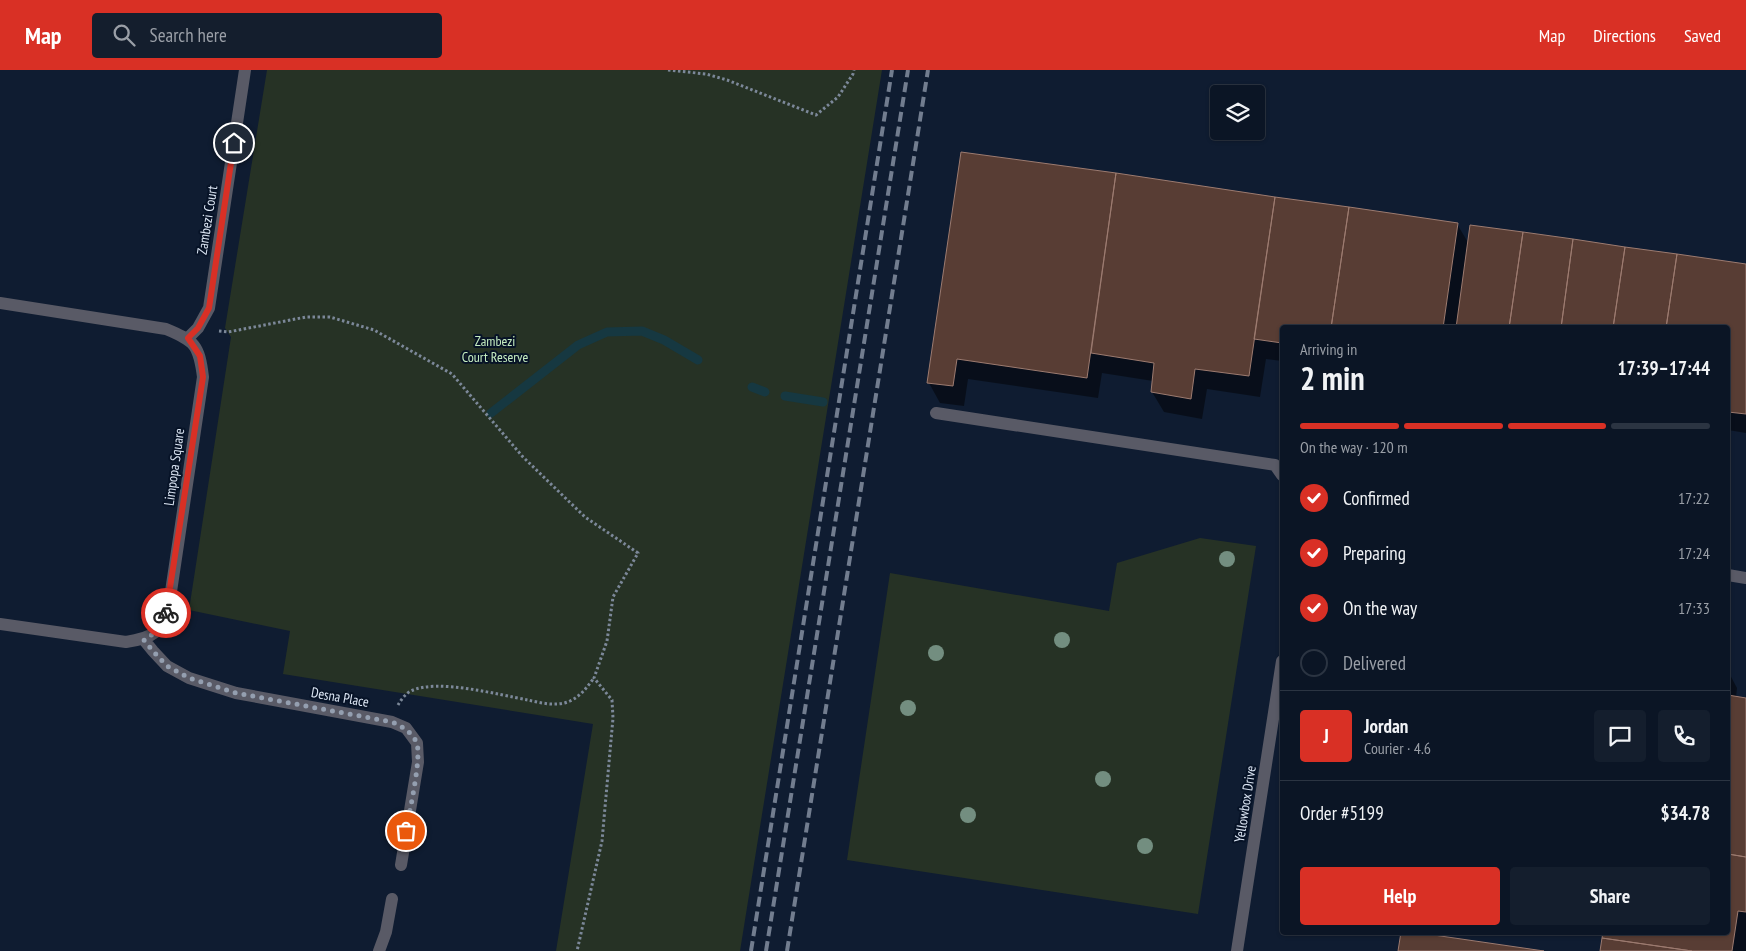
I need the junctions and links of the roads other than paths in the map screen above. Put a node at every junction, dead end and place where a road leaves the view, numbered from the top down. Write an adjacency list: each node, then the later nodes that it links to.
1 (244, 70): 3 (street, Zambezi Court)
2 (0, 303): 3 (street)
3 (188, 338): 9 (street, Limpopa Square)
4 (936, 413): 5 (street)
5 (1280, 472)
6 (1730, 575): 7 (street)
7 (1746, 578)
8 (0, 624): 9 (street)
9 (144, 640): 11 (street, Desna Place)
10 (1280, 674): 14 (street, Yellowbox Drive)
11 (401, 865)
12 (392, 900): 13 (street)
13 (379, 951)
14 (1238, 951)

